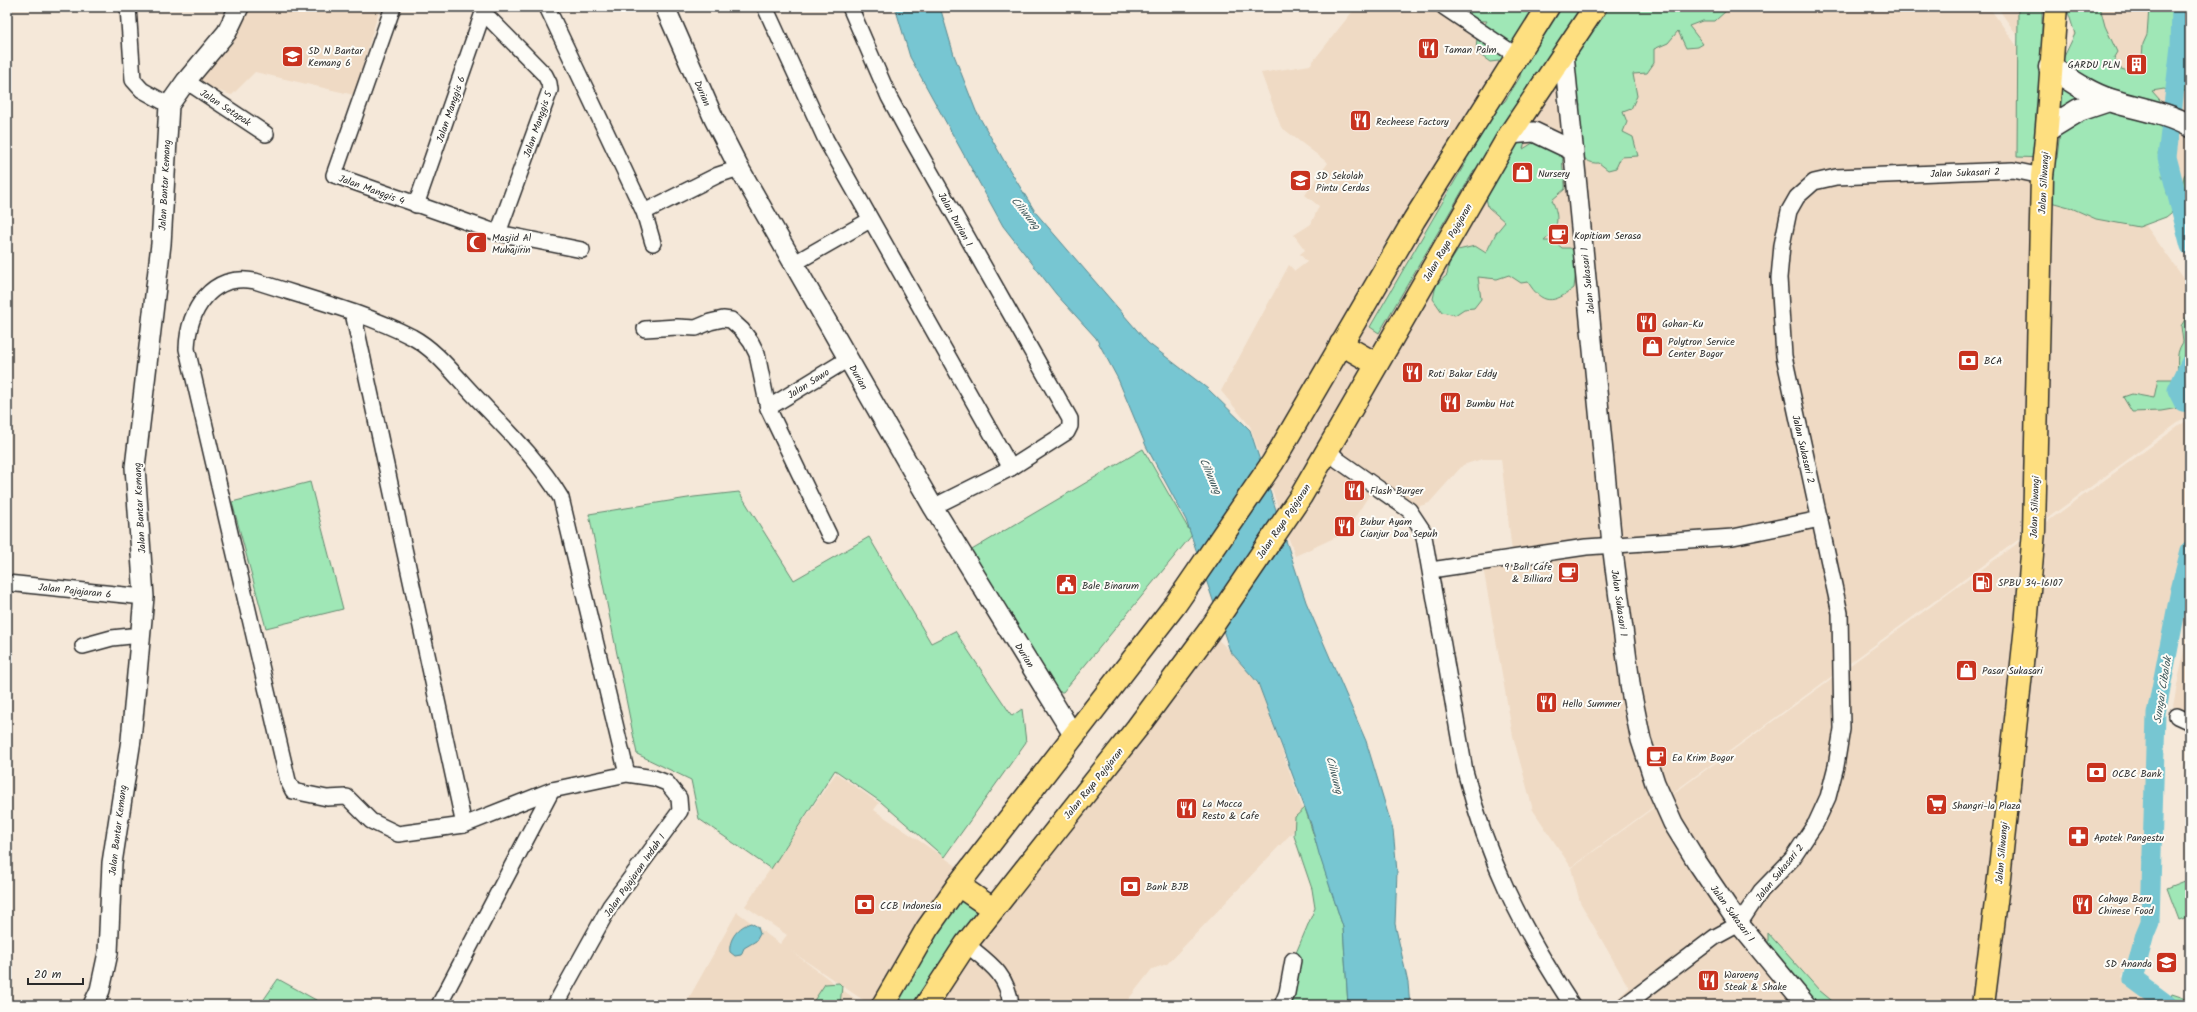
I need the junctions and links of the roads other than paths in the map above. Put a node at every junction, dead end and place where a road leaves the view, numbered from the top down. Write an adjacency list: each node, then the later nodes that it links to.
1 (128, 7): 16 (street, Jalan Setapak)
2 (239, 7): 16 (street)
3 (393, 7): 25 (street, Jalan Manggis 4)
4 (547, 7): 26 (street)
5 (665, 7): 23 (street, Durian)
6 (765, 7): 27 (street)
7 (850, 7): 39 (street, Jalan Durian 1)
8 (1444, 7): 14 (street)
9 (1548, 7): 14 (main road)
10 (1595, 7): 13 (main road, Jalan Raya Pajajaran)
11 (2056, 7): 15 (main road, Jalan Siliwangi)
12 (485, 10): 25 (street, Jalan Manggis 6); 28 (street, Jalan Manggis 5)
13 (1564, 54): 21 (main road, Jalan Raya Pajajaran); 22 (street, Jalan Sukasari 1)
14 (1517, 56): 34 (main road)
15 (2050, 67): 17 (main road); 19 (main road, Jalan Siliwangi)
16 (177, 94): 20 (street, Jalan Setapak); 46 (street, Jalan Bantar Kemang)
17 (2109, 100): 18 (main road); 19 (main road)
18 (2175, 120)
19 (2048, 129): 24 (main road, Jalan Siliwangi)
20 (266, 134)
21 (1510, 134): 22 (street); 36 (main road, Jalan Raya Pajajaran)
22 (1574, 152): 43 (street, Jalan Sukasari 1)
23 (740, 168): 26 (street); 31 (street, Durian)
24 (2042, 176): 41 (street, Jalan Sukasari 2); 68 (main road, Jalan Siliwangi)
25 (416, 205): 28 (street, Jalan Manggis 4)
26 (644, 212): 29 (street)
27 (870, 220): 31 (street); 39 (street)
28 (498, 234): 30 (street, Jalan Manggis 4)
29 (653, 243)
30 (582, 250)
31 (793, 264): 35 (street, Durian)
32 (353, 313): 50 (street); 52 (street); 52 (street)
33 (645, 329): 37 (street)
34 (1341, 344): 36 (main road); 49 (main road)
35 (848, 359): 37 (street, Jalan Sawo); 40 (street, Durian)
36 (1376, 364): 38 (main road, Jalan Raya Pajajaran)
37 (768, 408): 42 (street)
38 (1329, 450): 44 (street); 54 (main road, Jalan Raya Pajajaran)
39 (1011, 468): 40 (street)
40 (934, 507): 49 (street, Durian)
41 (1820, 519): 43 (street); 55 (street, Jalan Sukasari 2)
42 (829, 535)
43 (1612, 544): 44 (street); 55 (street, Jalan Sukasari 1)
44 (1431, 570): 65 (street)
45 (7, 583): 46 (street, Jalan Pajajaran 6)
46 (144, 597): 47 (street, Jalan Bantar Kemang)
47 (140, 635): 48 (street); 59 (street, Jalan Bantar Kemang)
48 (83, 646)
49 (1074, 736): 53 (main road)
50 (627, 774): 51 (street); 61 (street, Jalan Pajajaran Indah I)
51 (552, 790): 52 (street); 60 (street)
52 (464, 826)
53 (958, 886): 54 (main road); 62 (main road)
54 (993, 909): 56 (main road, Jalan Raya Pajajaran)
55 (1739, 924): 66 (street); 67 (street, Jalan Sukasari 1)
56 (966, 944): 63 (main road, Jalan Raya Pajajaran); 64 (street)
57 (1293, 960): 58 (street)
58 (1288, 1001)
59 (93, 1005)
60 (439, 1005)
61 (555, 1005)
62 (884, 1005)
63 (926, 1005)
64 (1011, 1005)
65 (1572, 1005)
66 (1625, 1005)
67 (1806, 1005)
68 (1983, 1005)

